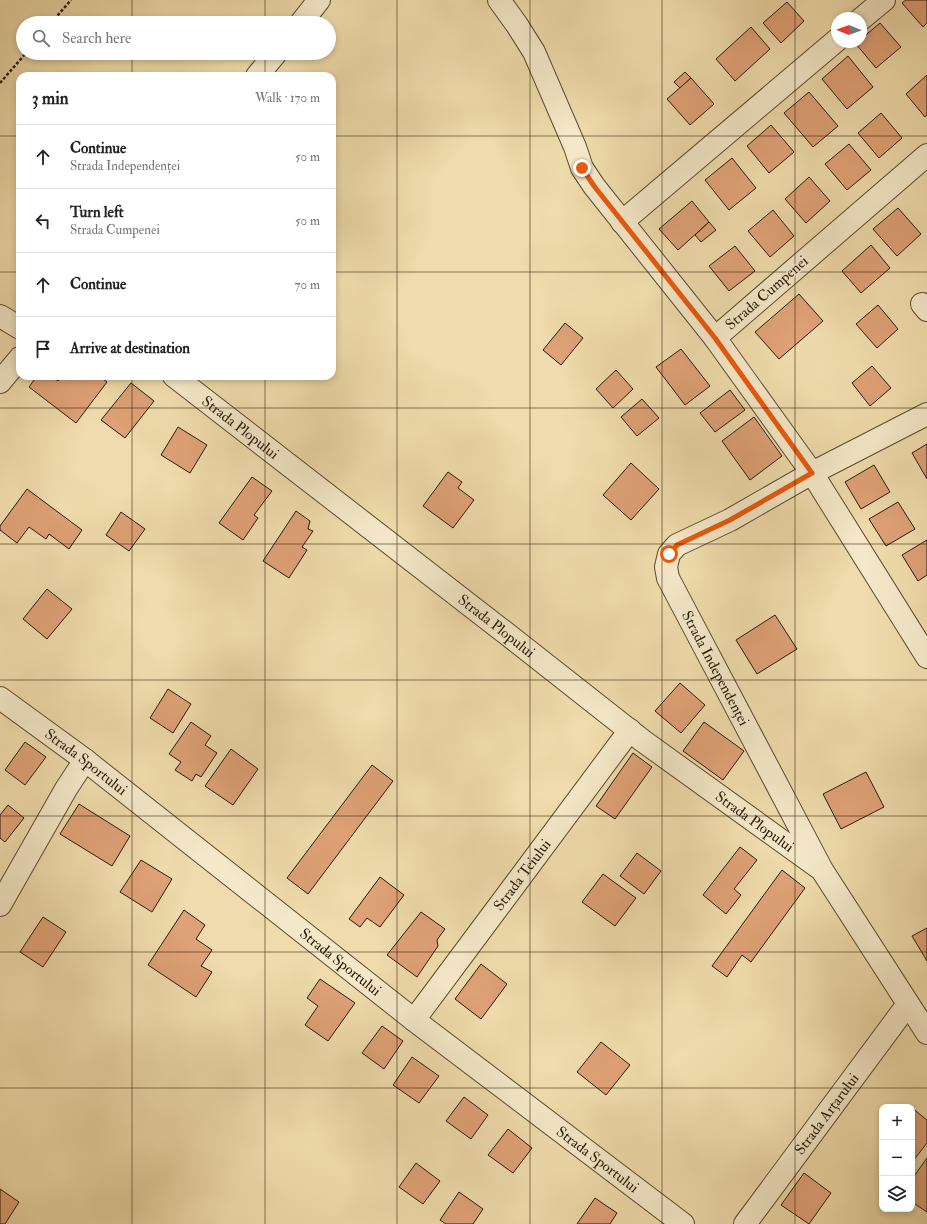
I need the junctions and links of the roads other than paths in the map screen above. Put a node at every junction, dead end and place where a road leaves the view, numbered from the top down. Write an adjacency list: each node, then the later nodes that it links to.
1 (320, 0): 5 (street)
2 (499, 0): 10 (street)
3 (884, 0): 4 (street)
4 (867, 14)
5 (307, 16)
6 (831, 45): 10 (street)
7 (270, 60): 8 (street)
8 (260, 72)
9 (927, 155): 13 (street, Strada Cumpenei)
10 (622, 222): 13 (street)
11 (0, 316): 12 (street)
12 (16, 326)
13 (715, 338): 18 (street, Strada Cumpenei)
14 (16, 363): 16 (street)
15 (179, 380): 21 (street, Strada Plopului)
16 (0, 382)
17 (927, 414): 18 (street, Strada Independenței)
18 (812, 473): 19 (street, Strada Cumpenei); 23 (street, Strada Independenței)
19 (927, 657)
20 (0, 698): 22 (street, Strada Sportului)
21 (630, 730): 23 (street, Strada Plopului); 26 (street, Strada Teiului)
22 (86, 760): 24 (street); 26 (street, Strada Sportului)
23 (822, 870): 25 (street, Strada Independenței)
24 (0, 905)
25 (908, 1004): 27 (street, Strada Independenței); 29 (street, Strada Arțarului)
26 (414, 1020): 28 (street, Strada Sportului)
27 (927, 1033)
28 (683, 1224)
29 (745, 1224)

